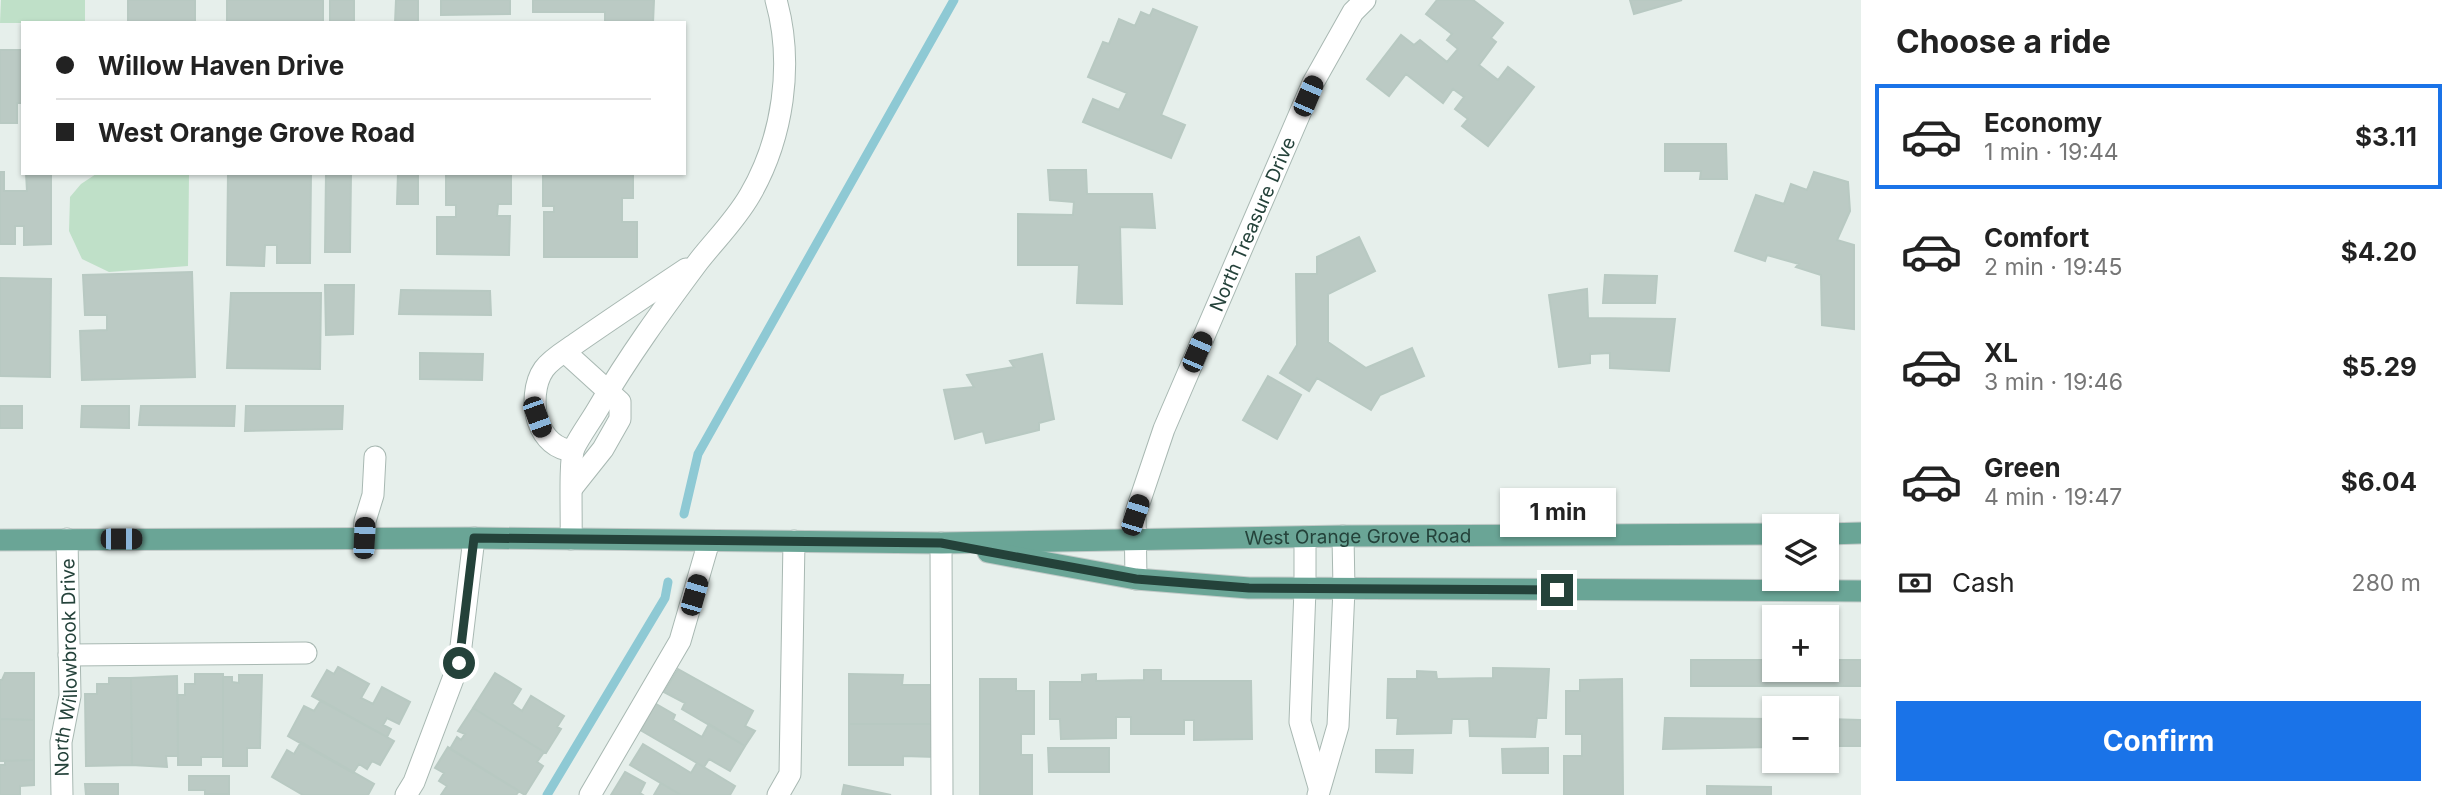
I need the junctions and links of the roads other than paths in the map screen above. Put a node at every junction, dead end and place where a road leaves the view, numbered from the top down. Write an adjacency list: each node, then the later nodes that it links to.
1 (776, 0): 3 (street)
2 (1365, 0): 19 (street, North Treasure Drive)
3 (700, 259): 4 (street); 5 (street)
4 (565, 352): 5 (street); 6 (street)
5 (609, 390): 6 (street); 8 (street)
6 (573, 451): 8 (street)
7 (374, 465): 14 (street)
8 (572, 488): 16 (street)
9 (1861, 533): 11 (main road)
10 (1762, 534): 12 (main road, West Orange Grove Road)
11 (1839, 534)
12 (1343, 536): 13 (main road, West Orange Grove Road); 25 (street)
13 (1305, 537): 19 (main road, West Orange Grove Road); 24 (street)
14 (364, 538): 15 (main road, West Orange Grove Road); 18 (main road, West Orange Grove Road)
15 (474, 538): 16 (main road, West Orange Grove Road); 31 (street)
16 (571, 538): 20 (main road, West Orange Grove Road)
17 (0, 540): 18 (main road, West Orange Grove Road)
18 (67, 540): 28 (street, North Willowbrook Drive)
19 (1135, 540): 22 (main road, West Orange Grove Road); 23 (street, North Treasure Drive)
20 (709, 541): 21 (main road, West Orange Grove Road); 32 (street)
21 (794, 541): 22 (main road, West Orange Grove Road); 33 (street)
22 (941, 543): 23 (main road, West Orange Grove Road); 34 (street)
23 (1136, 579): 24 (main road, West Orange Grove Road)
24 (1305, 589): 25 (main road, West Orange Grove Road); 29 (street)
25 (1344, 589): 26 (main road, West Orange Grove Road); 29 (street)
26 (1861, 591)
27 (306, 653): 28 (street)
28 (69, 655): 30 (street, North Willowbrook Drive)
29 (1319, 791)
30 (62, 795)
31 (406, 795)
32 (590, 795)
33 (778, 795)
34 (942, 795)

